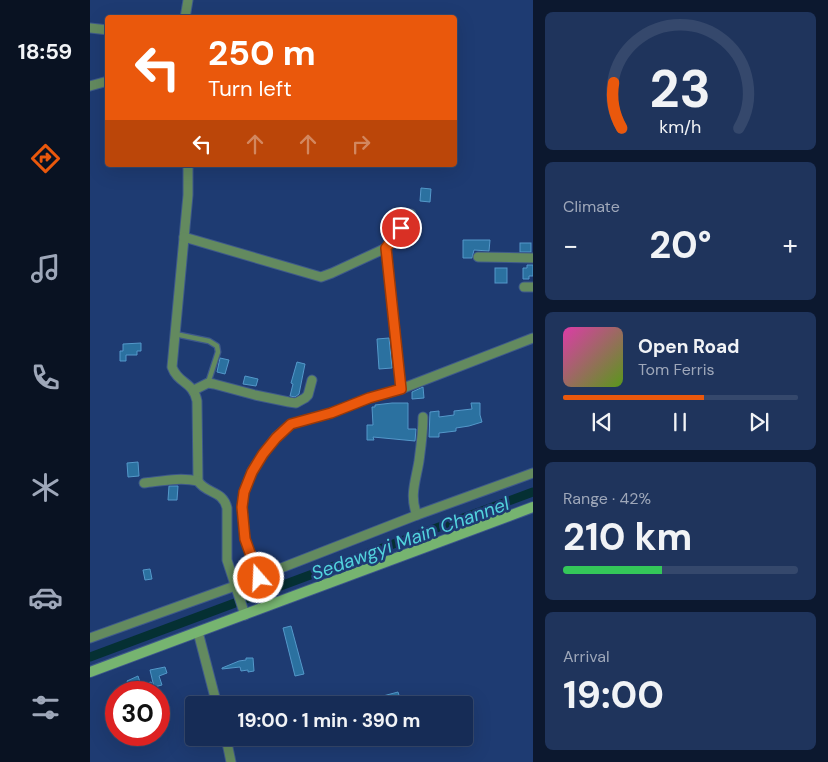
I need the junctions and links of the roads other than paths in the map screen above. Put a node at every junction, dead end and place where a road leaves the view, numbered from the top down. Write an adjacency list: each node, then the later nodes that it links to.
1 (188, 0): 2 (street)
2 (186, 15)
3 (90, 28): 4 (street)
4 (105, 30)
5 (105, 82): 6 (street)
6 (90, 86)
7 (188, 167): 9 (street)
8 (410, 214): 10 (street)
9 (184, 237): 10 (street); 13 (street)
10 (386, 248): 17 (street)
11 (478, 257): 12 (street)
12 (533, 258)
13 (175, 334): 16 (lane); 18 (street)
14 (533, 338): 17 (street)
15 (312, 380): 16 (street)
16 (208, 384): 18 (street)
17 (401, 389): 25 (street)
18 (194, 390): 21 (street)
19 (423, 417): 24 (street)
20 (533, 474): 24 (street)
21 (198, 481): 22 (street); 26 (street)
22 (144, 483)
23 (533, 507): 27 (street)
24 (417, 515): 25 (street)
25 (259, 578): 26 (street)
26 (236, 589): 27 (street); 29 (street)
27 (245, 613): 28 (street)
28 (198, 632): 30 (street); 31 (street)
29 (90, 638)
30 (90, 672)
31 (215, 696)
32 (229, 746): 33 (street)
33 (232, 762)

